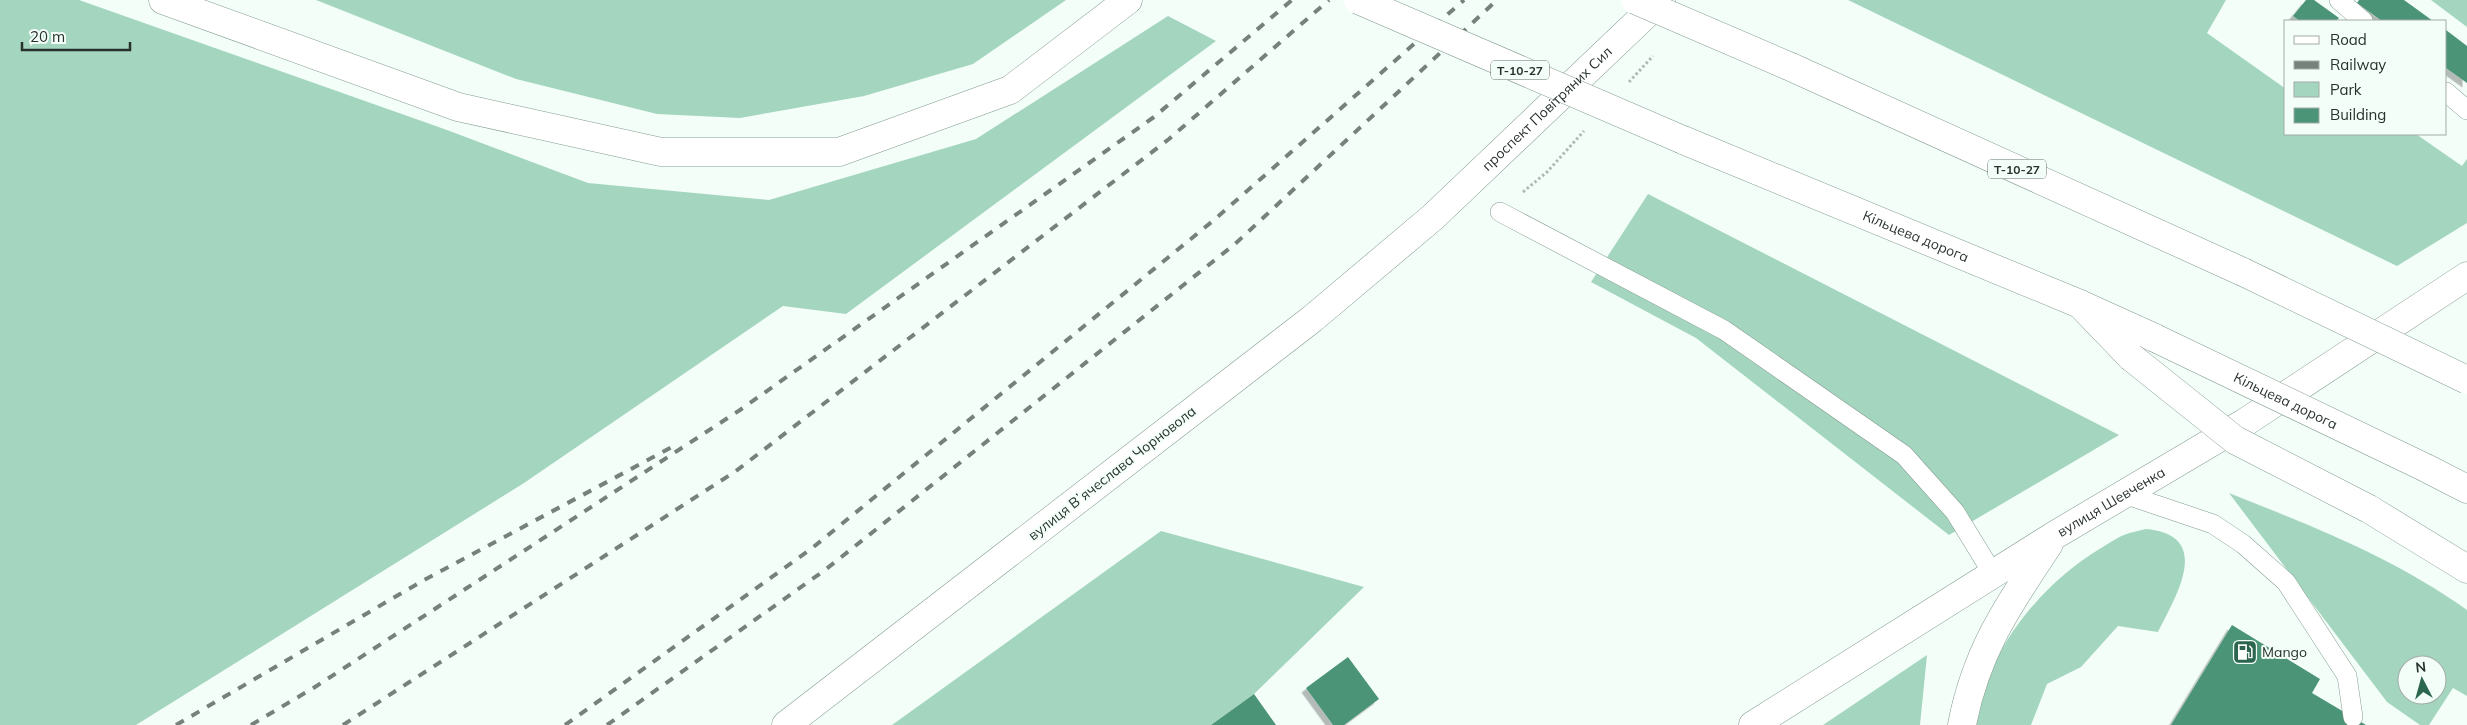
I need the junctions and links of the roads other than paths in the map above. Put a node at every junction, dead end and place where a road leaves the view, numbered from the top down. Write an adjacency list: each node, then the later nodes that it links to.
1 (163, 0): 2 (main road)
2 (1128, 0)
3 (1358, 0): 13 (main road, Кільцева дорога / Т-10-27, bridge)
4 (1634, 0): 14 (main road, Т-10-27, bridge)
5 (1661, 0): 11 (main road, проспект Повітряних Сил)
6 (2339, 0): 7 (lane)
7 (2362, 20)
8 (2447, 93): 9 (lane)
9 (2467, 110)
10 (1500, 212): 19 (lane)
11 (1433, 217): 21 (main road, вулиця Вʼячеслава Чорновола)
12 (2467, 276): 16 (main road, вулиця Шевченка)
13 (2080, 304): 15 (main road, Кільцева дорога / Т-10-27, bridge); 18 (main road, bridge)
14 (2467, 380)
15 (2467, 489)
16 (2124, 494): 17 (main road, вулиця Шевченка); 20 (lane)
17 (2055, 535): 19 (main road, вулиця Шевченка); 23 (main road)
18 (2467, 569)
19 (1993, 574): 22 (main road, вулиця Шевченка)
20 (2353, 717)
21 (786, 725)
22 (1753, 725)
23 (1962, 725)

